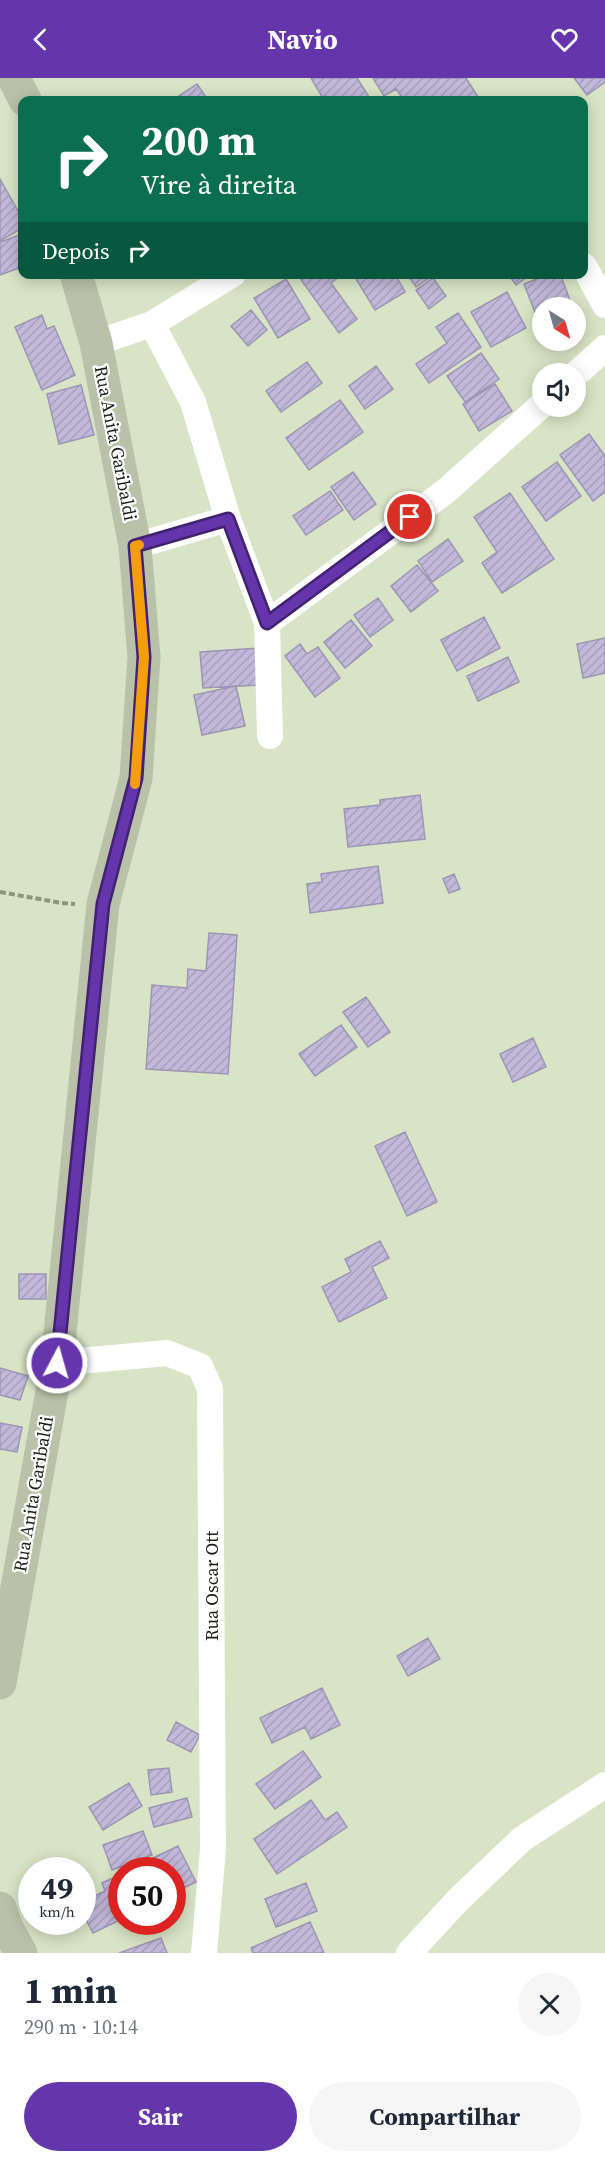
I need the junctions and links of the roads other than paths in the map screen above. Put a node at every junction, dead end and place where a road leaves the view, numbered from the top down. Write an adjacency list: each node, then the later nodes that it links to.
1 (14, 78): 2 (main road)
2 (23, 96)
3 (588, 273): 6 (street)
4 (77, 279): 8 (main road, Rua Anita Garibaldi)
5 (225, 279): 7 (street)
6 (605, 305)
7 (153, 324): 8 (street); 12 (street)
8 (96, 343): 13 (main road, Rua Anita Garibaldi)
9 (605, 348): 10 (street)
10 (586, 365)
11 (532, 414): 14 (street)
12 (228, 519): 13 (street); 14 (street)
13 (135, 546): 16 (main road, Rua Anita Garibaldi)
14 (267, 623): 15 (street)
15 (270, 736)
16 (57, 1363): 17 (main road, Rua Anita Garibaldi); 21 (street, Rua Oscar Ott)
17 (0, 1683)
18 (605, 1785): 22 (street)
19 (0, 1908): 20 (main road)
20 (21, 1953)
21 (204, 1953)
22 (409, 1953)

